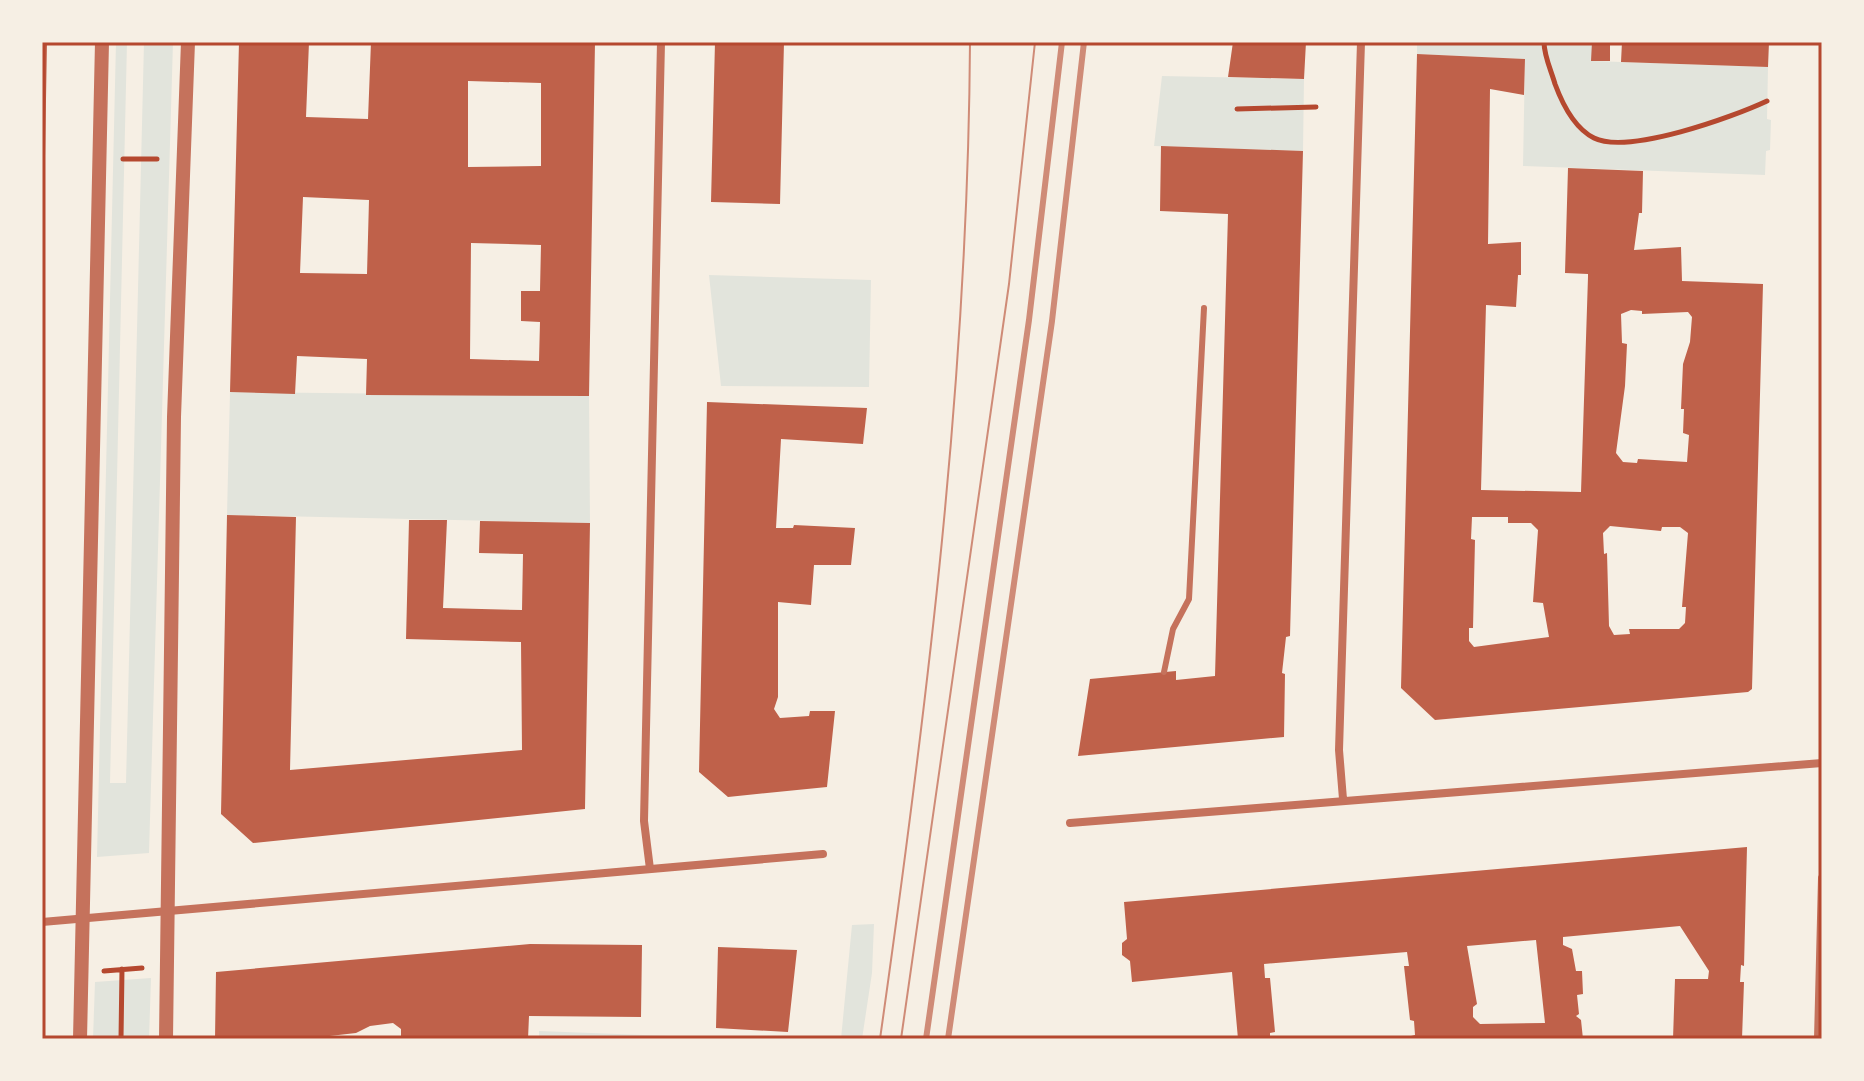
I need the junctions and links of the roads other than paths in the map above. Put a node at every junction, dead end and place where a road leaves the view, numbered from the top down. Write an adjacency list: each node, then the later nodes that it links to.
1 (102, 42): 14 (street)
2 (188, 42): 13 (street)
3 (661, 42): 11 (street)
4 (1361, 42): 8 (street)
5 (1204, 308): 6 (lane)
6 (1164, 672)
7 (1822, 763): 8 (street)
8 (1343, 799): 9 (street)
9 (1070, 823)
10 (823, 854): 11 (street)
11 (650, 869): 13 (street)
12 (1822, 878): 18 (street)
13 (169, 910): 14 (street); 17 (street)
14 (84, 918): 15 (street); 16 (street)
15 (42, 922)
16 (80, 1039)
17 (166, 1039)
18 (1818, 1039)

